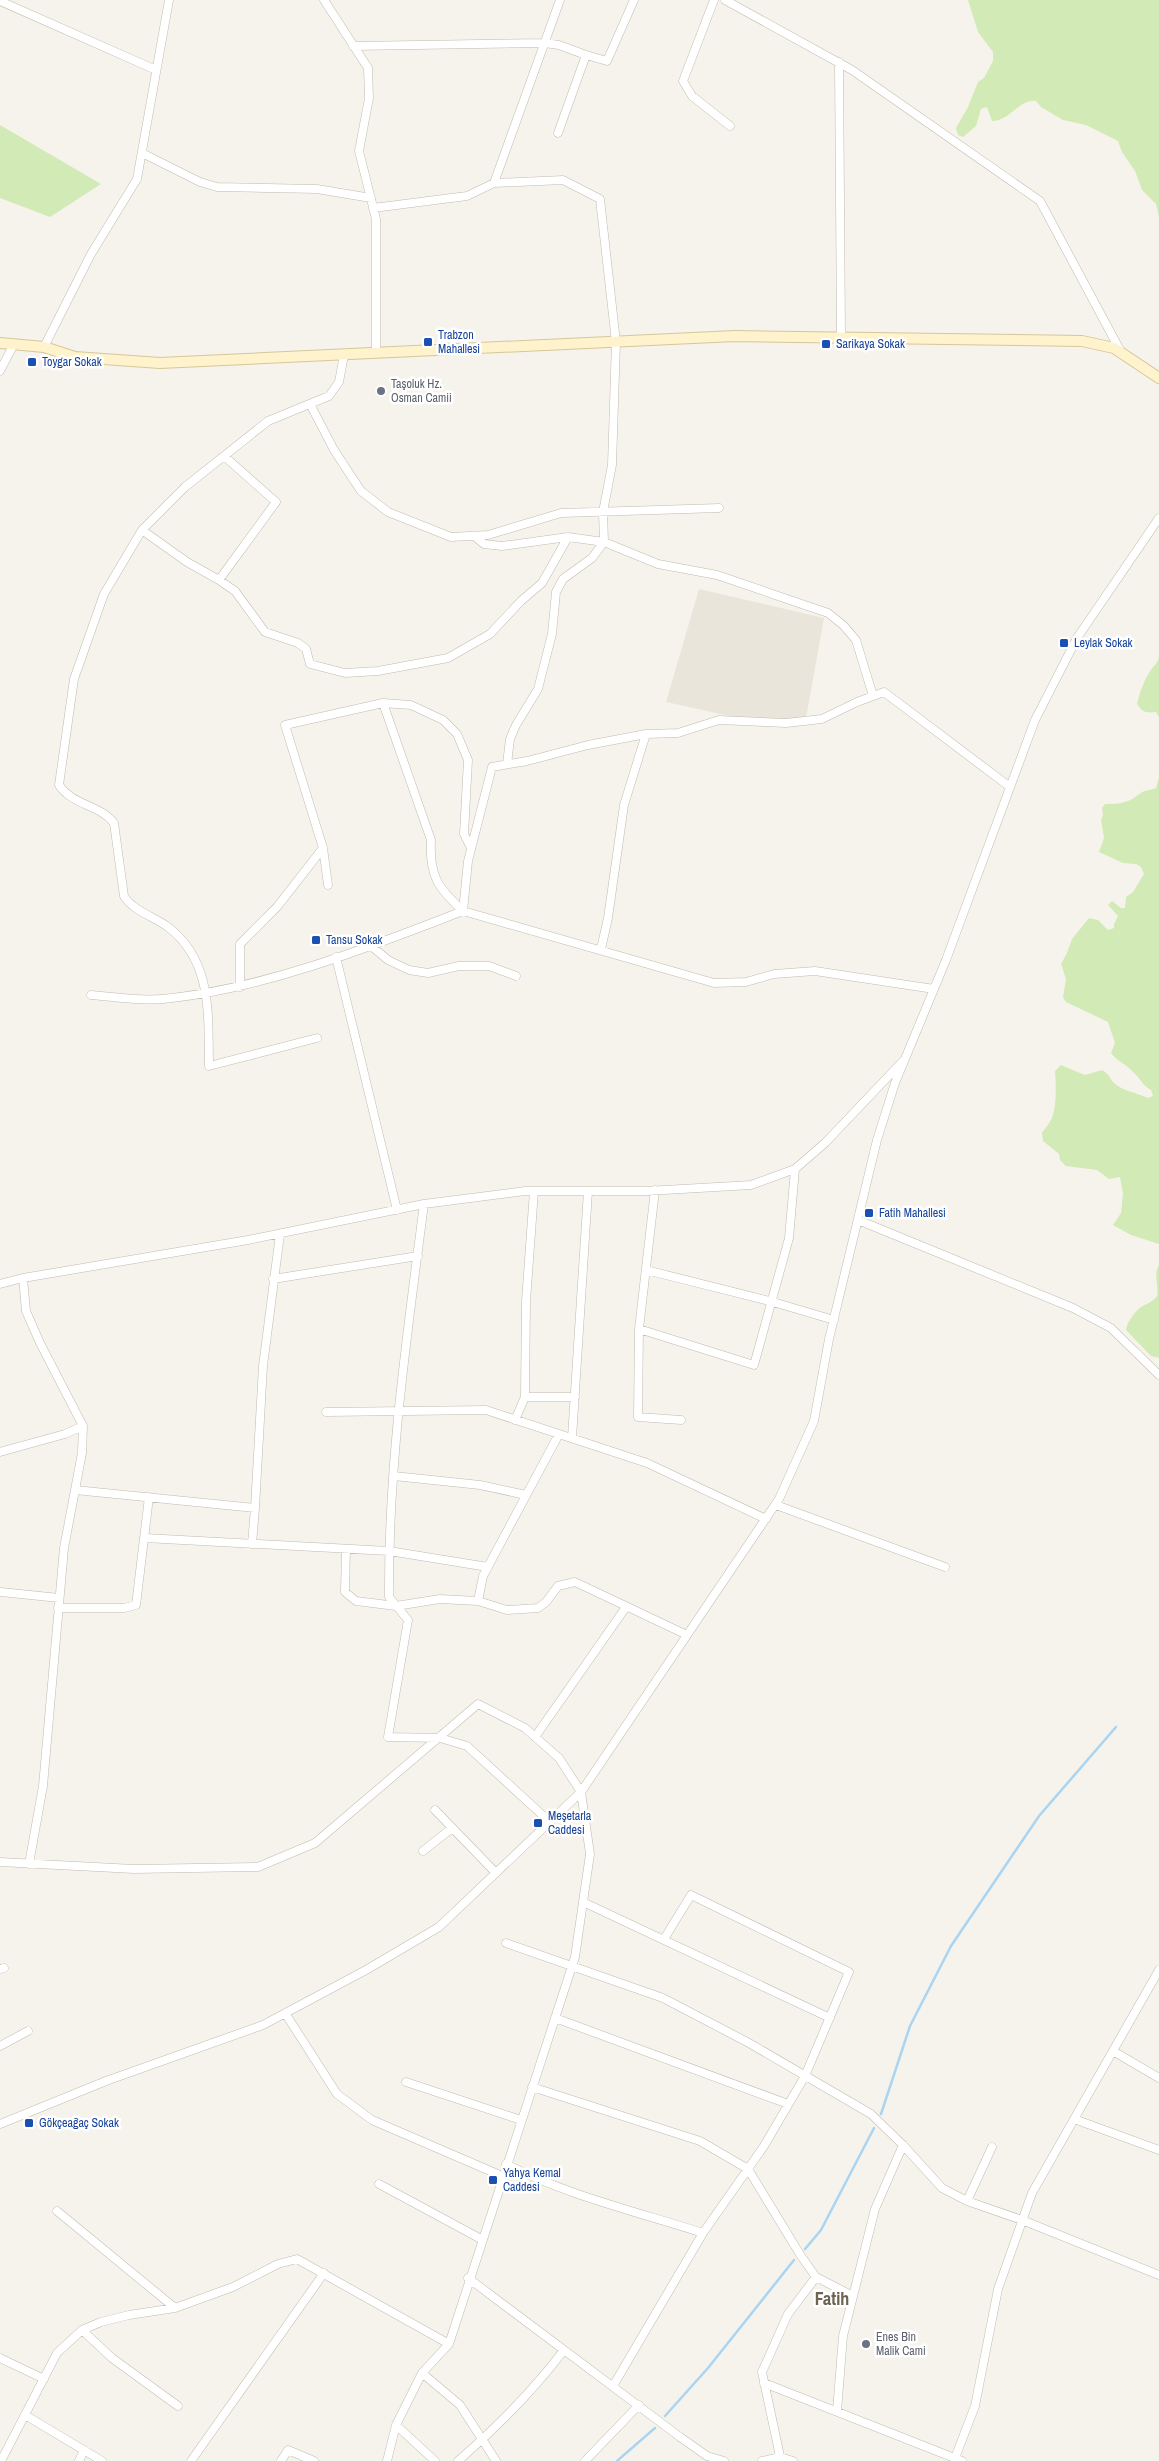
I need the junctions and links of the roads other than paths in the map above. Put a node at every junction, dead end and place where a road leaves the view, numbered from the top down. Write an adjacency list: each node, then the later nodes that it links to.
1 (169, 0): 12 (street)
2 (324, 0): 9 (street)
3 (560, 0): 8 (street)
4 (634, 0): 10 (street)
5 (714, 0): 13 (street)
6 (726, 0): 11 (street)
7 (0, 1): 12 (street)
8 (545, 43): 9 (street); 10 (street); 16 (street)
9 (353, 46): 17 (street)
10 (586, 55): 14 (street)
11 (839, 62): 19 (street); 25 (street)
12 (156, 70): 15 (street)
13 (730, 126)
14 (558, 133)
15 (142, 153): 17 (street); 23 (street)
16 (494, 183): 18 (street); 20 (street)
17 (371, 198): 18 (street)
18 (373, 208): 24 (street)
19 (841, 337): 20 (street); 25 (street)
20 (616, 342): 24 (street); 32 (street)
21 (0, 343): 22 (street)
22 (14, 344): 23 (street); 27 (street)
23 (44, 347): 26 (street)
24 (376, 353): 26 (street)
25 (1122, 354): 28 (street)
26 (344, 355): 29 (street)
27 (0, 371)
28 (1159, 378)
29 (310, 404): 30 (street); 35 (street)
30 (224, 456): 34 (street); 38 (street)
31 (719, 508): 32 (street)
32 (603, 512): 35 (street); 37 (street)
33 (1159, 518): 43 (street)
34 (142, 530): 38 (street); 54 (street)
35 (474, 536): 36 (street)
36 (568, 537): 37 (street); 38 (street)
37 (604, 542): 39 (street); 42 (street)
38 (220, 580)
39 (873, 696): 41 (street); 43 (street)
40 (383, 703): 44 (street); 45 (street); 47 (street)
41 (646, 734): 42 (street); 49 (street)
42 (508, 764): 45 (street)
43 (1010, 787): 53 (street)
44 (323, 848): 46 (street); 52 (street)
45 (471, 848): 47 (street)
46 (328, 885)
47 (463, 911): 48 (street); 49 (street)
48 (370, 945): 50 (street); 51 (street)
49 (601, 949): 53 (street)
50 (336, 957): 52 (street); 63 (street)
51 (516, 976)
52 (240, 987): 54 (street)
53 (934, 989): 57 (street)
54 (207, 992): 55 (street); 56 (street)
55 (91, 996)
56 (317, 1038)
57 (905, 1058): 58 (street); 64 (street)
58 (796, 1169): 59 (street); 71 (street)
59 (655, 1190): 61 (street); 67 (street)
60 (534, 1191): 61 (street); 62 (street); 75 (street)
61 (588, 1191): 76 (street)
62 (424, 1204): 63 (street); 66 (street)
63 (397, 1210): 65 (street)
64 (858, 1220): 72 (street); 74 (street)
65 (280, 1234): 68 (street); 69 (street)
66 (418, 1256): 69 (street); 77 (street)
67 (646, 1270): 71 (street); 73 (street)
68 (23, 1278): 70 (street); 81 (street)
69 (273, 1279): 90 (street)
70 (0, 1284)
71 (773, 1302): 72 (street); 73 (street)
72 (834, 1320): 89 (street)
73 (639, 1329): 80 (street)
74 (1159, 1375)
75 (525, 1398): 76 (street); 79 (street)
76 (575, 1398): 83 (street)
77 (398, 1411): 78 (street); 79 (street); 85 (street)
78 (326, 1412)
79 (515, 1420): 82 (street)
80 (682, 1420)
81 (83, 1426): 84 (street); 86 (street)
82 (558, 1434): 83 (street); 87 (street)
83 (572, 1438): 91 (street)
84 (0, 1452)
85 (394, 1476): 87 (street); 95 (street)
86 (75, 1490): 88 (street); 99 (street)
87 (526, 1495): 96 (street)
88 (149, 1497): 90 (street); 92 (street)
89 (776, 1505): 91 (street); 97 (street)
90 (254, 1508): 93 (street)
91 (766, 1519): 104 (street)
92 (145, 1538): 93 (street); 102 (street)
93 (252, 1544): 94 (street)
94 (346, 1549): 95 (street); 101 (street)
95 (389, 1551): 96 (street); 101 (street)
96 (488, 1566): 100 (street)
97 (945, 1567)
98 (0, 1592): 99 (street)
99 (59, 1598): 102 (street)
100 (478, 1601): 101 (street); 103 (street)
101 (396, 1606): 106 (street)
102 (58, 1608): 113 (street)
103 (626, 1608): 104 (street); 105 (street)
104 (687, 1635): 107 (street)
105 (535, 1737): 106 (street); 107 (street)
106 (440, 1738): 109 (street); 113 (street)
107 (581, 1792): 109 (street); 115 (street)
108 (435, 1810): 110 (street)
109 (550, 1822): 114 (street)
110 (452, 1828): 111 (street); 114 (street)
111 (423, 1851)
112 (0, 1862): 113 (street)
113 (29, 1864)
114 (496, 1873): 120 (street)
115 (583, 1902): 116 (street); 118 (street)
116 (664, 1939): 122 (street); 122 (street)
117 (506, 1943): 118 (street)
118 (572, 1966): 121 (street); 126 (street)
119 (1159, 1970): 125 (street)
120 (285, 2013): 133 (street); 139 (street)
121 (554, 2018): 129 (street); 130 (street)
122 (830, 2018): 126 (street)
123 (28, 2031): 124 (street)
124 (0, 2046)
125 (1113, 2051): 127 (street); 132 (street)
126 (805, 2076): 130 (street); 134 (street)
127 (1159, 2078)
128 (406, 2082): 131 (street)
129 (532, 2087): 131 (street); 138 (street)
130 (788, 2104): 138 (street)
131 (521, 2120): 137 (street)
132 (1074, 2120): 136 (street); 143 (street)
133 (0, 2124)
134 (903, 2145): 141 (street); 150 (street)
135 (992, 2147): 141 (street)
136 (1159, 2150)
137 (506, 2164): 139 (street); 144 (street)
138 (748, 2168): 144 (street); 148 (street)
139 (502, 2176): 145 (street)
140 (379, 2184): 145 (street)
141 (967, 2201): 143 (street)
142 (58, 2211): 151 (street)
143 (1022, 2220): 147 (street); 168 (street)
144 (703, 2233): 159 (street)
145 (482, 2239): 149 (street)
146 (324, 2273): 151 (street); 153 (street); 172 (street)
147 (1159, 2275)
148 (816, 2277): 150 (street); 158 (street)
149 (468, 2278): 153 (street); 154 (street)
150 (853, 2296): 162 (street)
151 (175, 2308): 152 (street)
152 (82, 2330): 157 (street); 161 (street)
153 (448, 2344): 156 (street)
154 (564, 2350): 159 (street); 165 (street)
155 (0, 2358): 157 (street)
156 (422, 2373): 164 (street); 165 (street)
157 (44, 2378): 163 (street)
158 (764, 2383): 162 (street); 167 (street)
159 (613, 2386): 160 (street)
160 (639, 2405): 179 (street); 180 (street)
161 (178, 2406)
162 (837, 2411): 168 (street)
163 (25, 2415): 166 (street); 169 (street)
164 (396, 2425): 175 (street); 176 (street)
165 (483, 2440): 177 (street); 178 (street)
166 (84, 2450): 170 (street); 171 (street)
167 (781, 2459): 181 (street); 182 (street)
168 (959, 2460)
169 (1, 2461)
170 (79, 2461)
171 (102, 2461)
172 (191, 2461)
173 (281, 2461): 174 (street)
174 (314, 2461)
175 (387, 2461)
176 (435, 2461)
177 (458, 2461)
178 (496, 2461)
179 (585, 2461)
180 (724, 2461)
181 (762, 2461)
182 (793, 2461)

